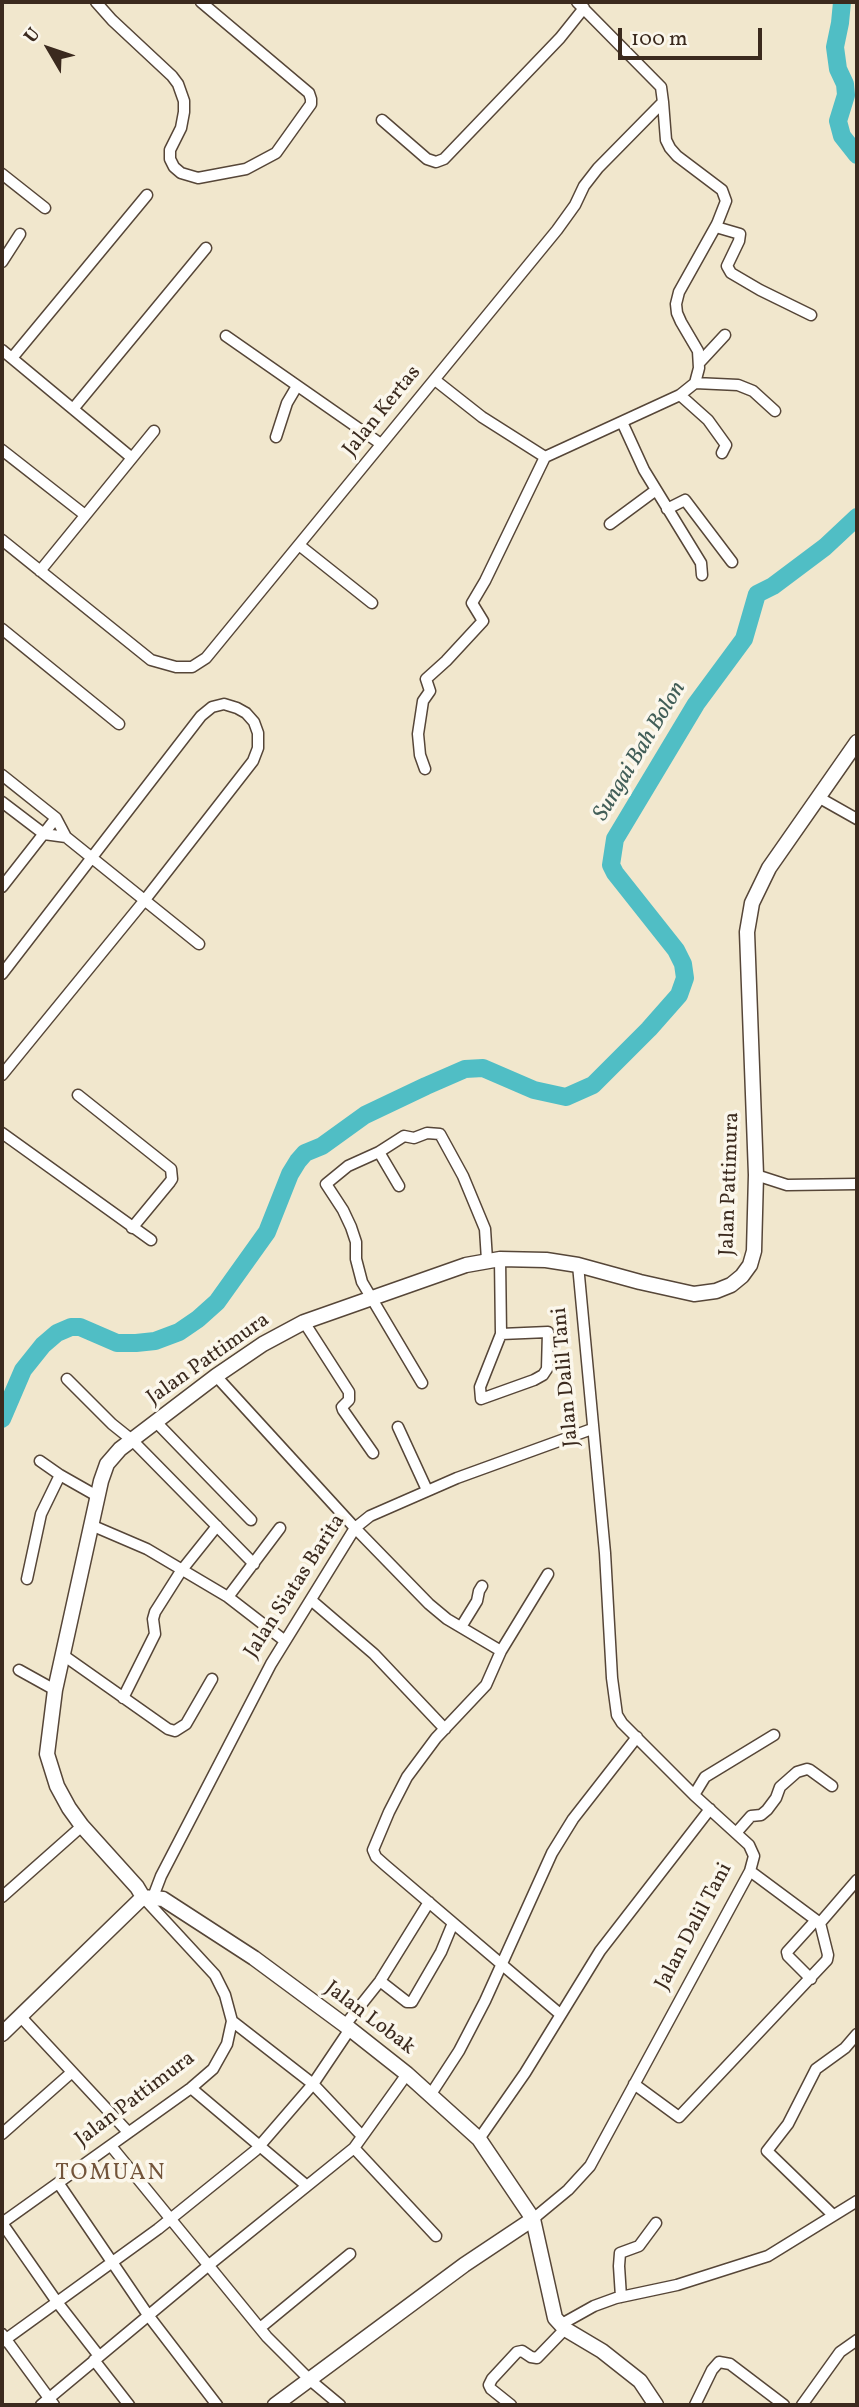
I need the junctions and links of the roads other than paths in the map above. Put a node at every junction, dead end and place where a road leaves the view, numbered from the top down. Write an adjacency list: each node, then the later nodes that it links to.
1 (96, 2): 2 (street)
2 (201, 2)
3 (581, 5): 4 (street); 5 (street)
4 (663, 103): 9 (street); 21 (street, Jalan Kertas)
5 (382, 120)
6 (2, 174): 8 (street)
7 (148, 195): 19 (street)
8 (45, 208)
9 (716, 227): 13 (street); 20 (street)
10 (20, 234): 12 (street)
11 (206, 248): 25 (street)
12 (2, 260)
13 (796, 309): 14 (street); 15 (street)
14 (811, 315)
15 (789, 320)
16 (725, 335): 20 (street)
17 (226, 336): 23 (street)
18 (2, 350): 19 (street)
19 (12, 358): 25 (street)
20 (699, 362): 22 (street)
21 (435, 380): 30 (street, Jalan Kertas); 33 (street)
22 (695, 383): 24 (street); 26 (street)
23 (297, 386): 29 (street); 30 (street)
24 (680, 395): 27 (street); 32 (street)
25 (73, 409): 34 (street)
26 (775, 411)
27 (622, 422): 33 (street); 35 (street)
28 (154, 431): 34 (street)
29 (276, 438)
30 (381, 444): 40 (street, Jalan Kertas)
31 (2, 450): 37 (street)
32 (722, 453)
33 (545, 457): 48 (street)
34 (132, 458): 37 (street)
35 (656, 490): 36 (street); 38 (street)
36 (667, 509): 41 (street); 43 (street)
37 (85, 515): 42 (street)
38 (610, 524)
39 (2, 540): 42 (street, Jalan Kertas)
40 (299, 545): 42 (street, Jalan Kertas); 44 (street)
41 (732, 562)
42 (40, 571)
43 (702, 575)
44 (372, 603)
45 (2, 629): 46 (street)
46 (120, 724)
47 (857, 742): 50 (street, Jalan Pattimura)
48 (425, 769)
49 (2, 775): 52 (street)
50 (818, 797): 53 (street); 65 (street, Jalan Pattimura)
51 (2, 802): 54 (street)
52 (56, 818): 54 (street); 55 (street)
53 (857, 819)
54 (44, 834): 55 (street); 57 (street)
55 (66, 837): 56 (street)
56 (92, 859): 58 (street); 58 (street); 60 (street)
57 (2, 887)
58 (147, 903): 59 (street); 61 (street)
59 (199, 944)
60 (2, 974)
61 (2, 1075)
62 (78, 1096): 68 (street)
63 (2, 1133): 68 (street)
64 (379, 1152): 67 (street); 70 (street); 72 (street)
65 (756, 1179): 66 (street); 71 (street, Jalan Pattimura)
66 (857, 1184)
67 (398, 1186)
68 (132, 1228): 69 (street)
69 (151, 1240)
70 (494, 1260): 71 (street, Jalan Pattimura); 72 (street, Jalan Pattimura); 74 (street)
71 (578, 1265): 80 (street, Jalan Dalil Tani)
72 (371, 1298): 73 (street, Jalan Pattimura); 77 (street)
73 (303, 1322): 75 (street, Jalan Pattimura); 82 (street)
74 (501, 1334): 74 (street)
75 (216, 1376): 78 (street, Jalan Pattimura); 91 (street)
76 (67, 1379): 81 (street)
77 (422, 1383)
78 (156, 1422): 81 (street, Jalan Pattimura); 87 (street)
79 (398, 1427): 85 (street)
80 (592, 1429): 85 (street, Jalan Siatas Barita); 109 (street, Jalan Dalil Tani)
81 (132, 1440): 86 (street, Jalan Pattimura); 89 (street)
82 (373, 1453)
83 (40, 1461): 84 (street)
84 (60, 1475): 86 (street); 95 (street)
85 (427, 1490): 91 (street, Jalan Siatas Barita)
86 (97, 1496): 88 (street, Jalan Pattimura)
87 (251, 1520)
88 (91, 1525): 93 (street); 102 (street, Jalan Pattimura)
89 (217, 1526): 92 (street); 93 (street)
90 (281, 1528): 92 (street)
91 (355, 1528): 98 (street, Jalan Siatas Barita); 99 (street)
92 (254, 1564): 97 (street)
93 (181, 1571): 97 (street); 106 (street)
94 (548, 1574): 101 (street)
95 (27, 1579)
96 (482, 1586): 99 (street)
97 (228, 1597): 100 (street)
98 (311, 1600): 100 (street, Jalan Siatas Barita); 107 (street)
99 (460, 1627): 101 (street)
100 (285, 1641): 118 (street, Jalan Siatas Barita)
101 (501, 1651): 107 (street)
102 (63, 1655): 105 (street, Jalan Pattimura); 106 (street)
103 (19, 1670): 105 (street)
104 (212, 1679): 106 (street)
105 (55, 1690): 113 (street, Jalan Pattimura)
106 (123, 1698)
107 (444, 1729): 119 (street)
108 (774, 1735): 111 (street)
109 (636, 1737): 111 (street, Jalan Dalil Tani); 122 (street)
110 (832, 1786): 114 (street)
111 (694, 1795): 112 (street, Jalan Dalil Tani)
112 (710, 1809): 114 (street, Jalan Dalil Tani); 125 (street)
113 (82, 1826): 117 (street); 118 (street, Jalan Pattimura)
114 (736, 1833): 115 (street, Jalan Dalil Tani)
115 (750, 1871): 120 (street); 134 (street, Jalan Dalil Tani)
116 (857, 1880): 120 (street)
117 (2, 1897)
118 (148, 1897): 126 (street, Jalan Siatas Barita); 127 (street, Jalan Pattimura); 128 (street, Jalan Lobak)
119 (429, 1902): 121 (street); 124 (street)
120 (818, 1921): 123 (street); 123 (street)
121 (453, 1923): 122 (street); 124 (street)
122 (502, 1964): 125 (street); 136 (street)
123 (811, 1979): 134 (street)
124 (380, 1981): 128 (street)
125 (560, 2014): 140 (street)
126 (20, 2016): 129 (street, Jalan Siatas Barita); 131 (street)
127 (232, 2021): 133 (street); 135 (street, Jalan Pattimura)
128 (348, 2027): 132 (street, Jalan Lobak); 133 (street)
129 (2, 2034)
130 (857, 2034): 147 (street)
131 (71, 2073): 137 (street); 138 (street)
132 (407, 2074): 136 (street, Jalan Lobak); 139 (street)
133 (313, 2084): 139 (street); 142 (street)
134 (634, 2084): 149 (street, Jalan Dalil Tani)
135 (191, 2088): 137 (street, Jalan Pattimura); 142 (street)
136 (431, 2094): 140 (street, Jalan Lobak)
137 (128, 2132): 141 (street, Jalan Pattimura)
138 (2, 2134)
139 (362, 2136): 143 (street)
140 (480, 2139): 149 (street, Jalan Lobak)
141 (111, 2146): 144 (street, Jalan Pattimura); 148 (street)
142 (260, 2146): 145 (street); 148 (street)
143 (354, 2148): 145 (street); 152 (street)
144 (59, 2184): 150 (street, Jalan Pattimura); 154 (street)
145 (307, 2186): 155 (street)
146 (857, 2201): 147 (street)
147 (832, 2214): 156 (street)
148 (170, 2219): 154 (street); 155 (street)
149 (533, 2219): 159 (street); 164 (street, Jalan Dalil Tani)
150 (2, 2223): 157 (street)
151 (656, 2223): 156 (street)
152 (436, 2236)
153 (350, 2254): 160 (street)
154 (113, 2262): 157 (street); 158 (street)
155 (209, 2265): 158 (street); 160 (street)
156 (621, 2297): 159 (street)
157 (57, 2302): 161 (street); 163 (street)
158 (148, 2315): 163 (street); 167 (street)
159 (563, 2327): 170 (street); 171 (street)
160 (260, 2328): 164 (street)
161 (3, 2338): 165 (street)
162 (857, 2340): 174 (street)
163 (96, 2358): 165 (street); 166 (street)
164 (310, 2379): 168 (street, Jalan Dalil Tani); 169 (street)
165 (48, 2403)
166 (129, 2405)
167 (217, 2405)
168 (275, 2405)
169 (340, 2405)
170 (511, 2405)
171 (656, 2405)
172 (695, 2405): 173 (street)
173 (784, 2405)
174 (802, 2405)

